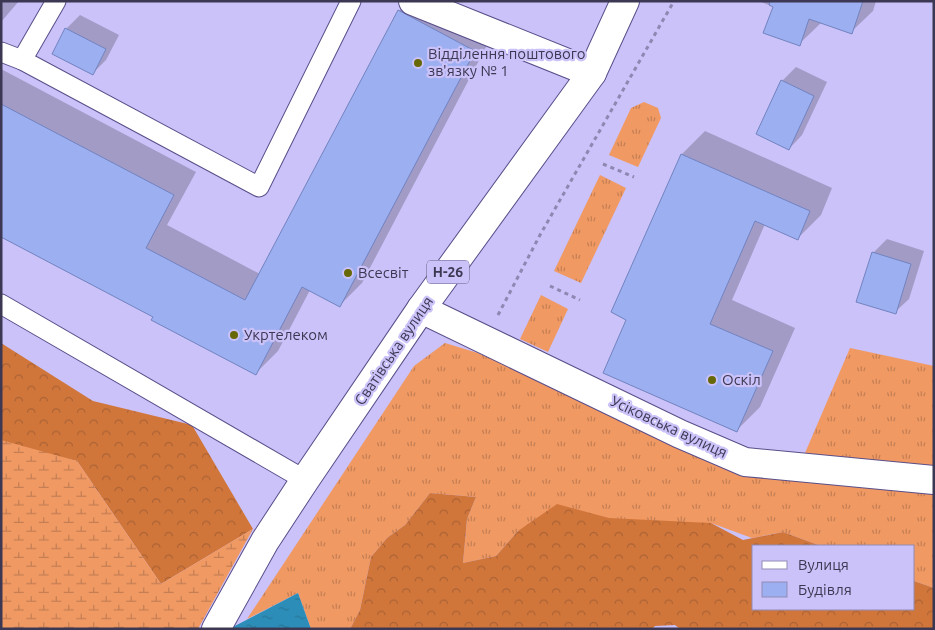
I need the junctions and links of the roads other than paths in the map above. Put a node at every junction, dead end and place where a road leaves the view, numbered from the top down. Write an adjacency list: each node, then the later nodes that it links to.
1 (56, 1): 6 (lane)
2 (351, 1): 6 (lane)
3 (413, 1): 7 (main road)
4 (625, 1): 7 (main road, Сватівська вулиця / Н-26)
5 (1, 52): 6 (lane)
6 (22, 60)
7 (592, 74): 9 (main road, Сватівська вулиця / Н-26)
8 (1, 304): 10 (lane)
9 (422, 309): 10 (main road, Сватівська вулиця / Н-26); 11 (main road, Усіковська вулиця)
10 (305, 480): 12 (main road, Сватівська вулиця / Н-26)
11 (934, 480)
12 (216, 629)

